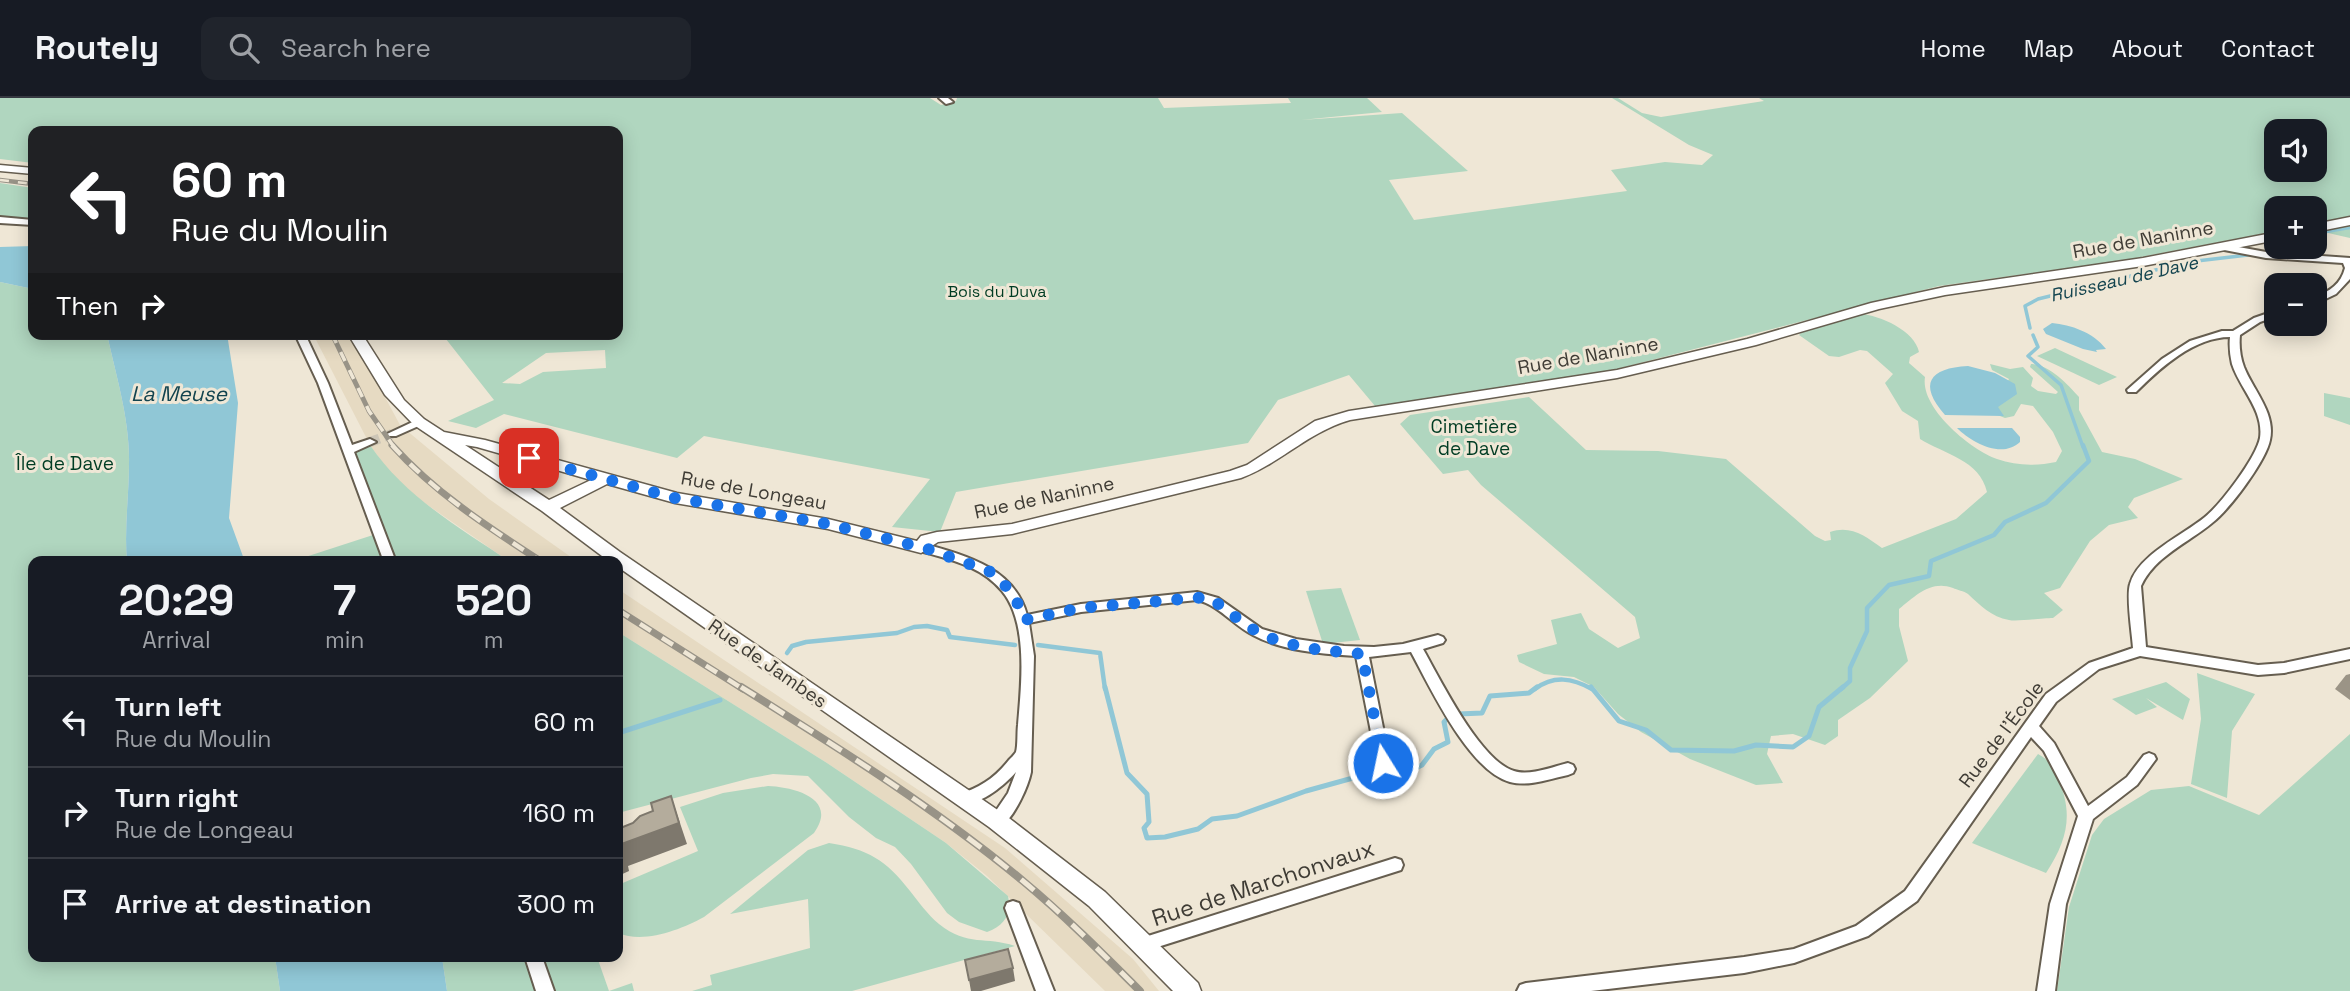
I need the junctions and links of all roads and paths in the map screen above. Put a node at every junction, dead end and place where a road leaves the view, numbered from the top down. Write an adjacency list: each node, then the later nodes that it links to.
1 (0, 168): 2 (street)
2 (28, 171)
3 (0, 220): 5 (street)
4 (2350, 221): 6 (street)
5 (28, 223)
6 (2327, 226)
7 (2264, 239): 8 (street, Rue de Naninne)
8 (2222, 247): 9 (street); 23 (street, Rue de Naninne)
9 (2348, 261): 10 (street)
10 (2327, 296)
11 (2264, 318): 12 (street)
12 (2235, 334): 15 (street); 30 (street)
13 (303, 340): 20 (street)
14 (358, 340): 16 (street, Rue de Jambes)
15 (2132, 390)
16 (419, 422): 17 (street); 18 (street, Rue de Jambes)
17 (392, 434)
18 (437, 435): 21 (street, Rue de Longeau); 22 (street, Rue de Jambes)
19 (370, 442): 20 (street)
20 (348, 450): 24 (street)
21 (605, 480): 22 (street); 23 (street, Rue de Longeau)
22 (548, 508): 25 (street, Rue de Jambes)
23 (921, 547): 27 (street, Rue de Longeau)
24 (388, 556)
25 (616, 556)
26 (623, 561): 39 (street, Rue de Jambes)
27 (1024, 620): 31 (street); 35 (street, Rue de Longeau)
28 (1438, 640): 29 (street)
29 (1415, 647): 31 (street); 33 (street)
30 (2140, 651): 32 (street); 34 (street, Rue de l'École)
31 (1362, 654): 37 (street)
32 (2350, 654)
33 (1455, 716): 38 (street)
34 (2030, 726): 40 (street); 49 (street, Rue de l'École)
35 (1023, 753): 39 (street); 41 (street, Rue de Longeau)
36 (2148, 759): 40 (street)
37 (1383, 763)
38 (1568, 769)
39 (962, 799): 41 (street, Rue de Jambes)
40 (2086, 816): 50 (street)
41 (997, 821): 44 (street, Rue de Jambes)
42 (1395, 865): 44 (street, Rue de Marchonvaux)
43 (1013, 908): 47 (street)
44 (1145, 944): 48 (street, Rue de Jambes)
45 (535, 962): 46 (street)
46 (545, 991)
47 (1045, 991)
48 (1189, 991)
49 (1526, 991)
50 (2046, 991)

